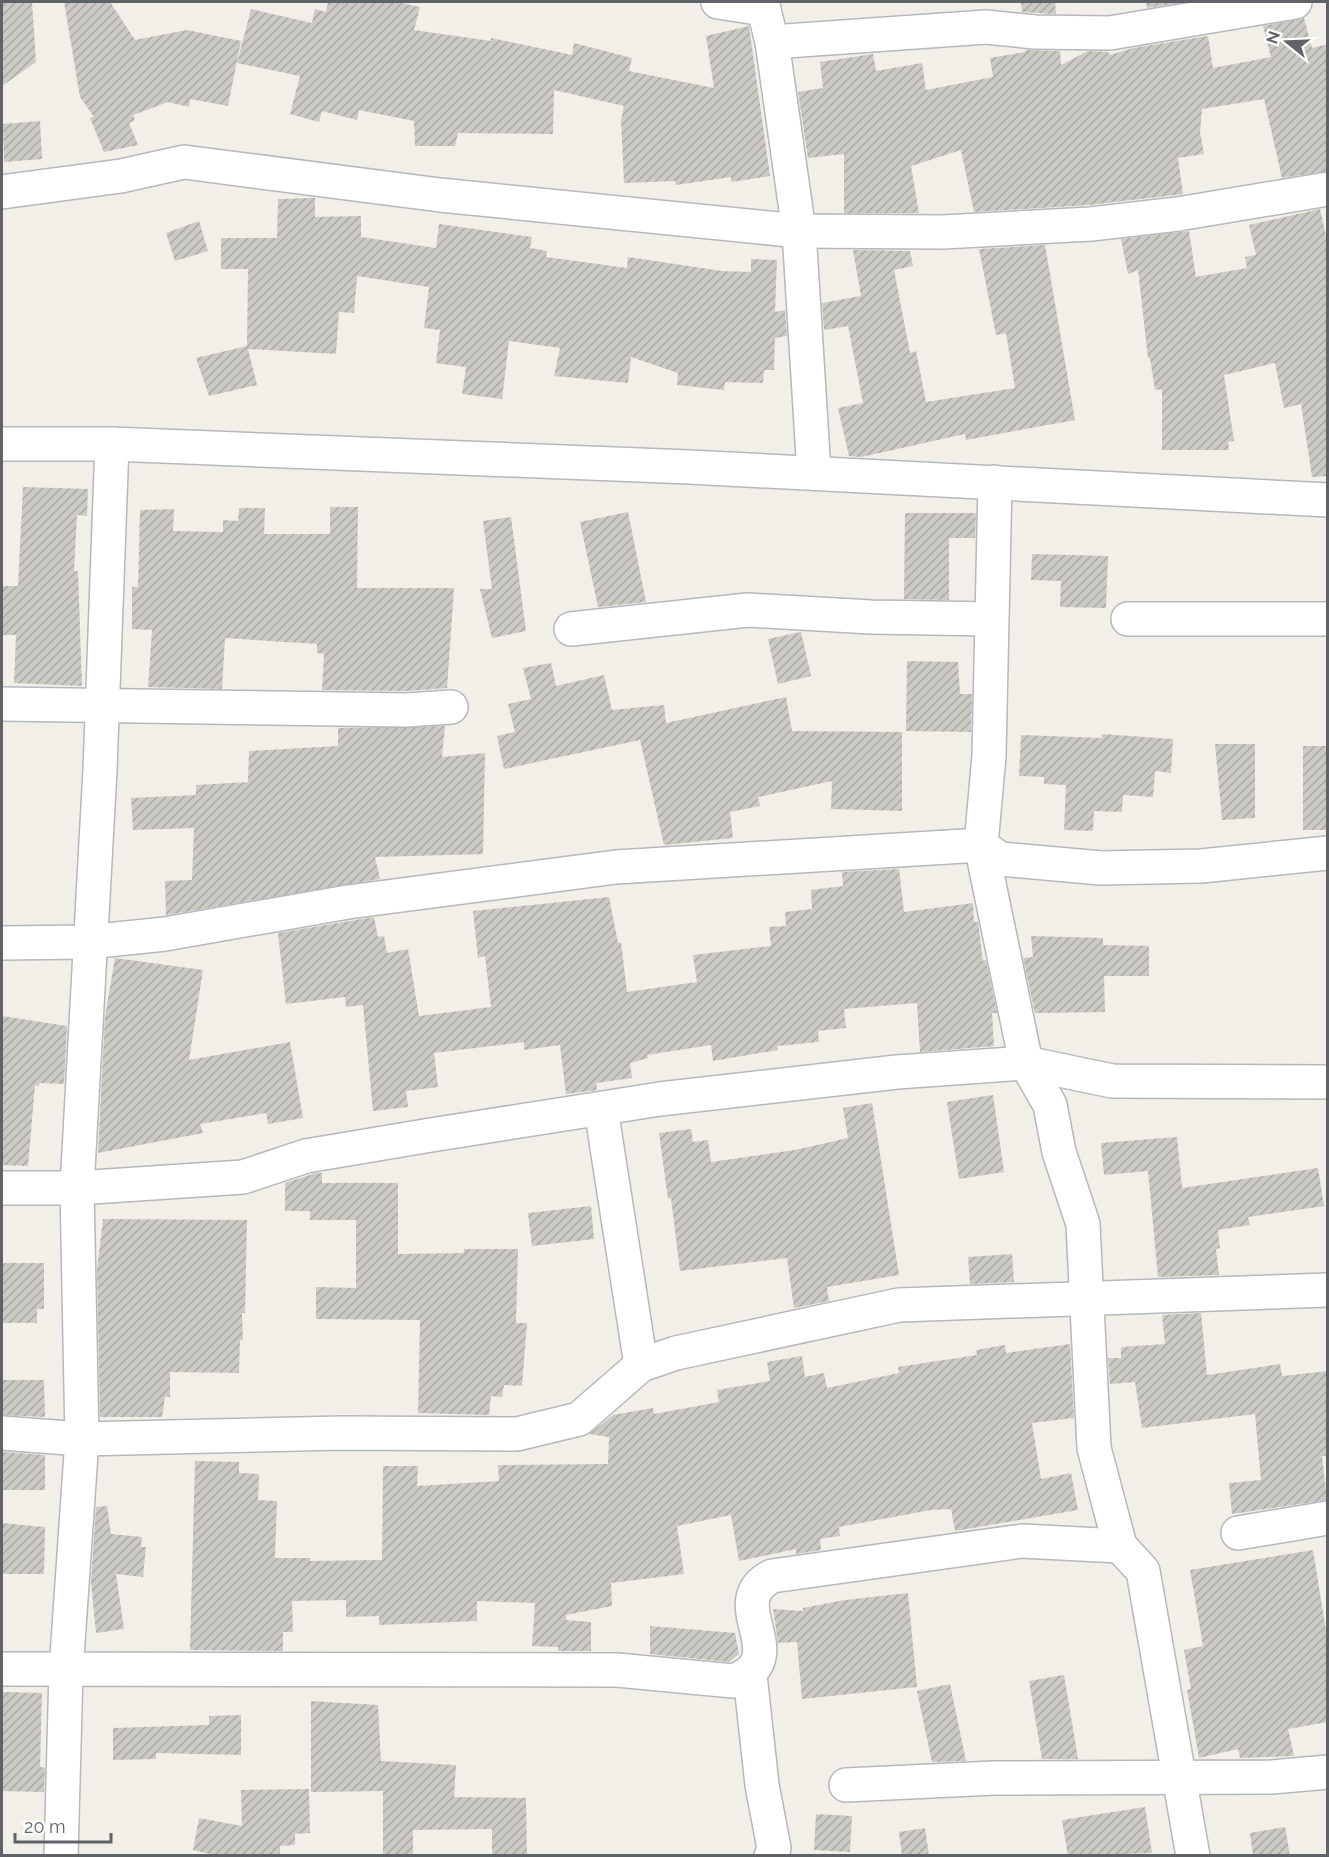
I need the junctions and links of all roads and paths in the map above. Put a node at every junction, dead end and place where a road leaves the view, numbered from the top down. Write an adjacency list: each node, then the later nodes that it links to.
1 (718, 2): 3 (street)
2 (1295, 2): 4 (street)
3 (763, 5): 4 (street)
4 (772, 42): 7 (street)
5 (1328, 189): 7 (street)
6 (2, 192): 7 (street)
7 (799, 231): 10 (street)
8 (2, 444): 9 (street)
9 (112, 444): 10 (street); 18 (street)
10 (814, 473): 11 (street)
11 (995, 482): 12 (street); 13 (street)
12 (1328, 500)
13 (991, 619): 16 (street); 20 (street)
14 (1128, 619): 15 (street)
15 (1328, 619)
16 (571, 629)
17 (2, 704): 18 (street)
18 (100, 704): 19 (street); 22 (street)
19 (451, 707)
20 (981, 845): 21 (street); 22 (street); 24 (street)
21 (1328, 854)
22 (88, 942): 23 (street); 28 (street)
23 (2, 943)
24 (1026, 1063): 25 (street); 26 (street); 30 (street)
25 (1328, 1082)
26 (601, 1110): 28 (street); 31 (street)
27 (2, 1188): 28 (street)
28 (77, 1188): 33 (street)
29 (1328, 1290): 30 (street)
30 (1088, 1296): 31 (street); 36 (street)
31 (641, 1365): 33 (street)
32 (2, 1433): 33 (street)
33 (82, 1439): 38 (street)
34 (1328, 1518): 35 (street)
35 (1238, 1533)
36 (1120, 1546): 39 (street); 41 (street)
37 (2, 1669): 38 (street)
38 (66, 1671): 39 (street); 43 (street)
39 (750, 1675): 44 (street)
40 (1328, 1772): 41 (street)
41 (1179, 1779): 42 (street); 45 (street)
42 (846, 1785)
43 (61, 1856)
44 (771, 1856)
45 (1193, 1856)

